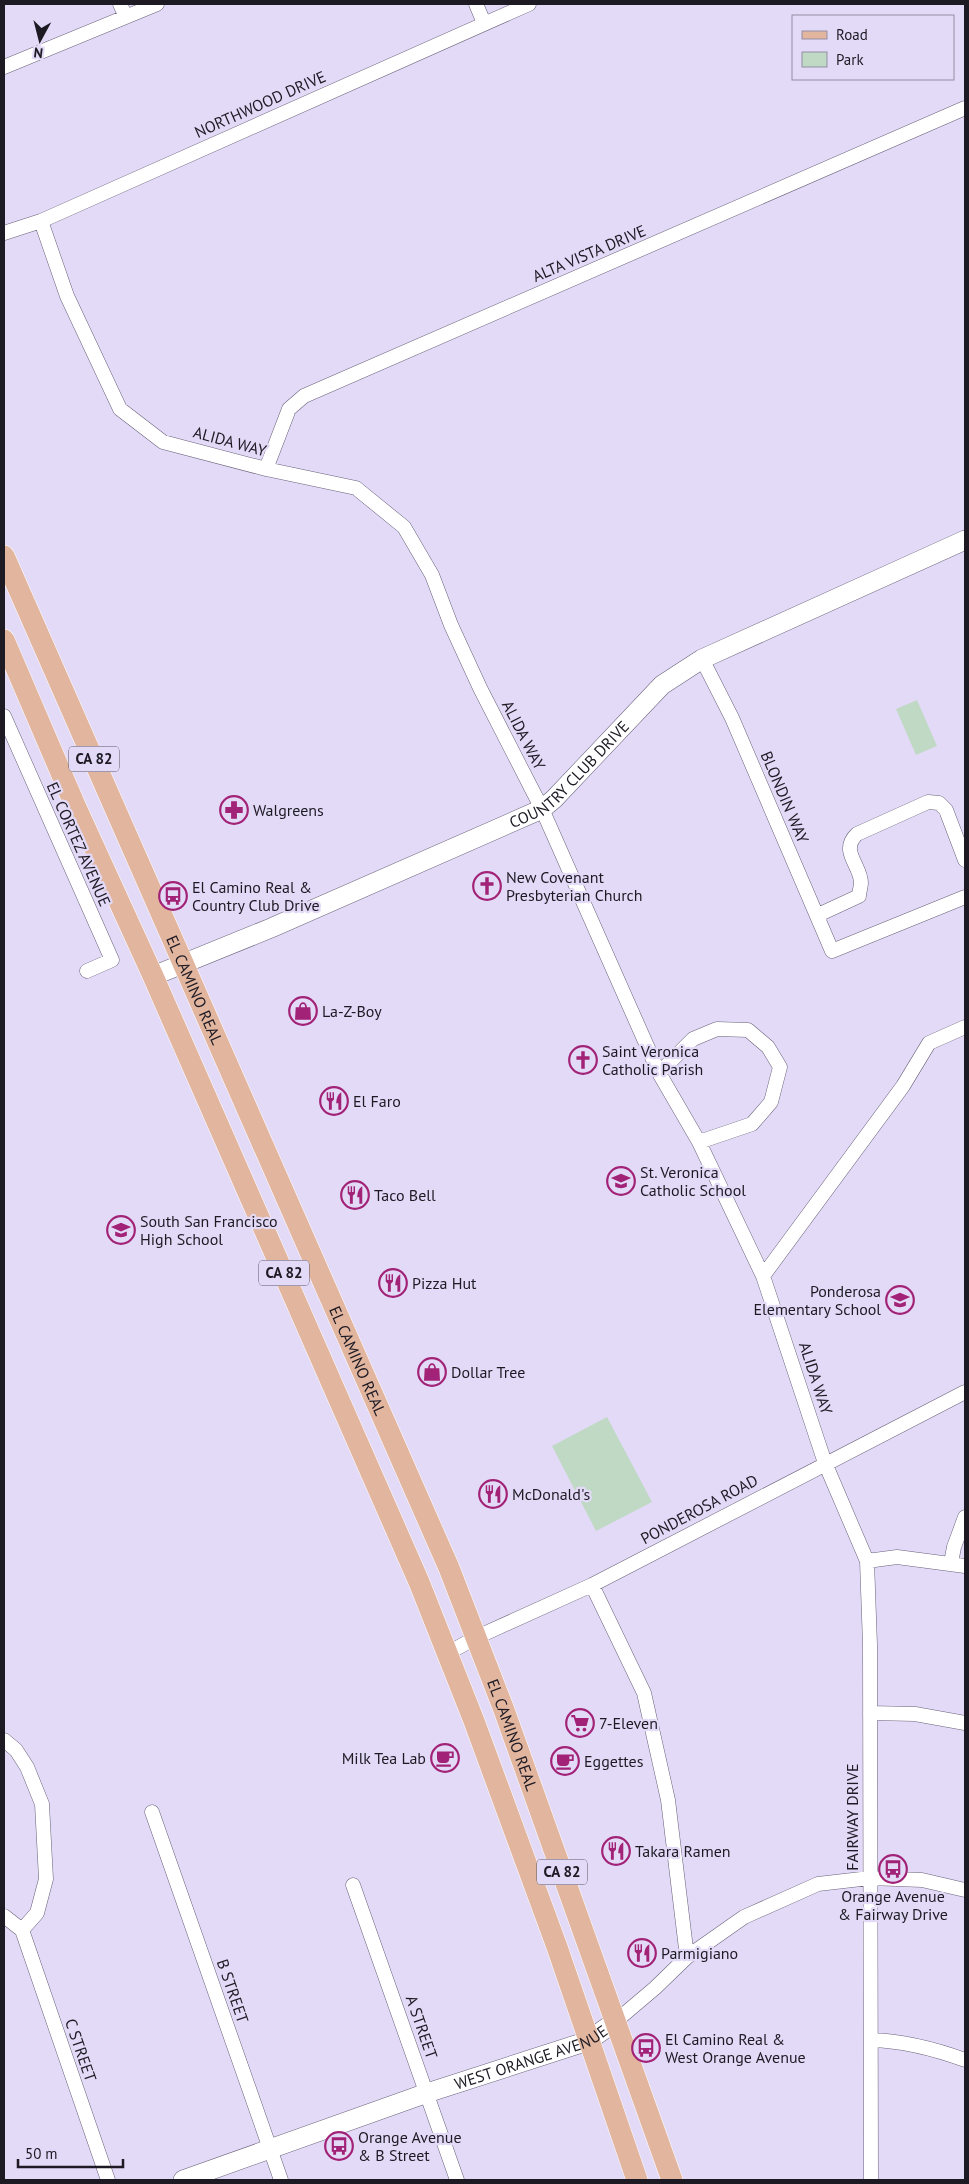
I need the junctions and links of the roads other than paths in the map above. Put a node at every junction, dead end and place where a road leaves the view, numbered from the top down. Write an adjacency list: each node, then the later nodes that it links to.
1 (120, 4): 5 (street)
2 (157, 4): 5 (street)
3 (476, 4): 6 (street)
4 (529, 4): 6 (street, NORTHWOOD DRIVE)
5 (126, 17): 7 (street)
6 (484, 23): 9 (street, NORTHWOOD DRIVE)
7 (4, 67)
8 (965, 108): 11 (street, ALTA VISTA DRIVE)
9 (41, 221): 10 (street, NORTHWOOD DRIVE); 11 (street, ALIDA WAY)
10 (4, 233)
11 (266, 469): 17 (street, ALIDA WAY)
12 (965, 540): 15 (street, COUNTRY CLUB DRIVE)
13 (4, 556): 21 (main road, EL CAMINO REAL / CA 82)
14 (4, 640): 23 (main road, EL CAMINO REAL / CA 82)
15 (702, 659): 17 (street, COUNTRY CLUB DRIVE); 20 (street, BLONDIN WAY)
16 (4, 716): 22 (street, EL CORTEZ AVENUE)
17 (542, 809): 21 (street, COUNTRY CLUB DRIVE); 25 (street, ALIDA WAY)
18 (965, 860): 20 (street)
19 (965, 897): 20 (street, BLONDIN WAY)
20 (818, 915)
21 (183, 963): 23 (street, COUNTRY CLUB DRIVE); 35 (main road, EL CAMINO REAL / CA 82)
22 (87, 971)
23 (153, 976): 36 (main road, EL CAMINO REAL / CA 82)
24 (965, 1027): 27 (street)
25 (659, 1073): 26 (street, ALIDA WAY); 26 (street)
26 (699, 1142): 27 (street, ALIDA WAY)
27 (763, 1276): 29 (street, ALIDA WAY)
28 (965, 1392): 29 (street, PONDEROSA ROAD)
29 (825, 1463): 31 (street, FAIRWAY DRIVE); 34 (street, PONDEROSA ROAD)
30 (965, 1517): 32 (street)
31 (867, 1561): 32 (street); 37 (street, FAIRWAY DRIVE)
32 (951, 1563): 33 (street)
33 (965, 1566)
34 (592, 1585): 35 (street, PONDEROSA ROAD); 46 (street)
35 (477, 1637): 36 (street, PONDEROSA ROAD); 47 (main road, EL CAMINO REAL / CA 82)
36 (448, 1653): 49 (main road, EL CAMINO REAL / CA 82)
37 (870, 1713): 38 (street); 41 (street, FAIRWAY DRIVE)
38 (965, 1723)
39 (4, 1740): 45 (street)
40 (152, 1812): 52 (street, B STREET)
41 (870, 1878): 43 (street, WEST ORANGE AVENUE); 46 (street, WEST ORANGE AVENUE); 48 (street, FAIRWAY DRIVE)
42 (353, 1884): 51 (street, A STREET)
43 (965, 1890)
44 (4, 1916): 45 (street)
45 (22, 1930): 53 (street, C STREET)
46 (686, 1957): 47 (street, WEST ORANGE AVENUE)
47 (616, 2021): 49 (street, WEST ORANGE AVENUE); 58 (main road, EL CAMINO REAL / CA 82)
48 (871, 2040): 50 (street); 59 (street, FAIRWAY DRIVE)
49 (588, 2041): 51 (street, WEST ORANGE AVENUE); 57 (main road, EL CAMINO REAL / CA 82)
50 (965, 2060)
51 (427, 2093): 52 (street, WEST ORANGE AVENUE); 56 (street, A STREET)
52 (270, 2148): 54 (street, WEST ORANGE AVENUE); 55 (street, B STREET)
53 (108, 2180)
54 (182, 2180)
55 (281, 2180)
56 (457, 2180)
57 (637, 2180)
58 (672, 2180)
59 (871, 2180)

